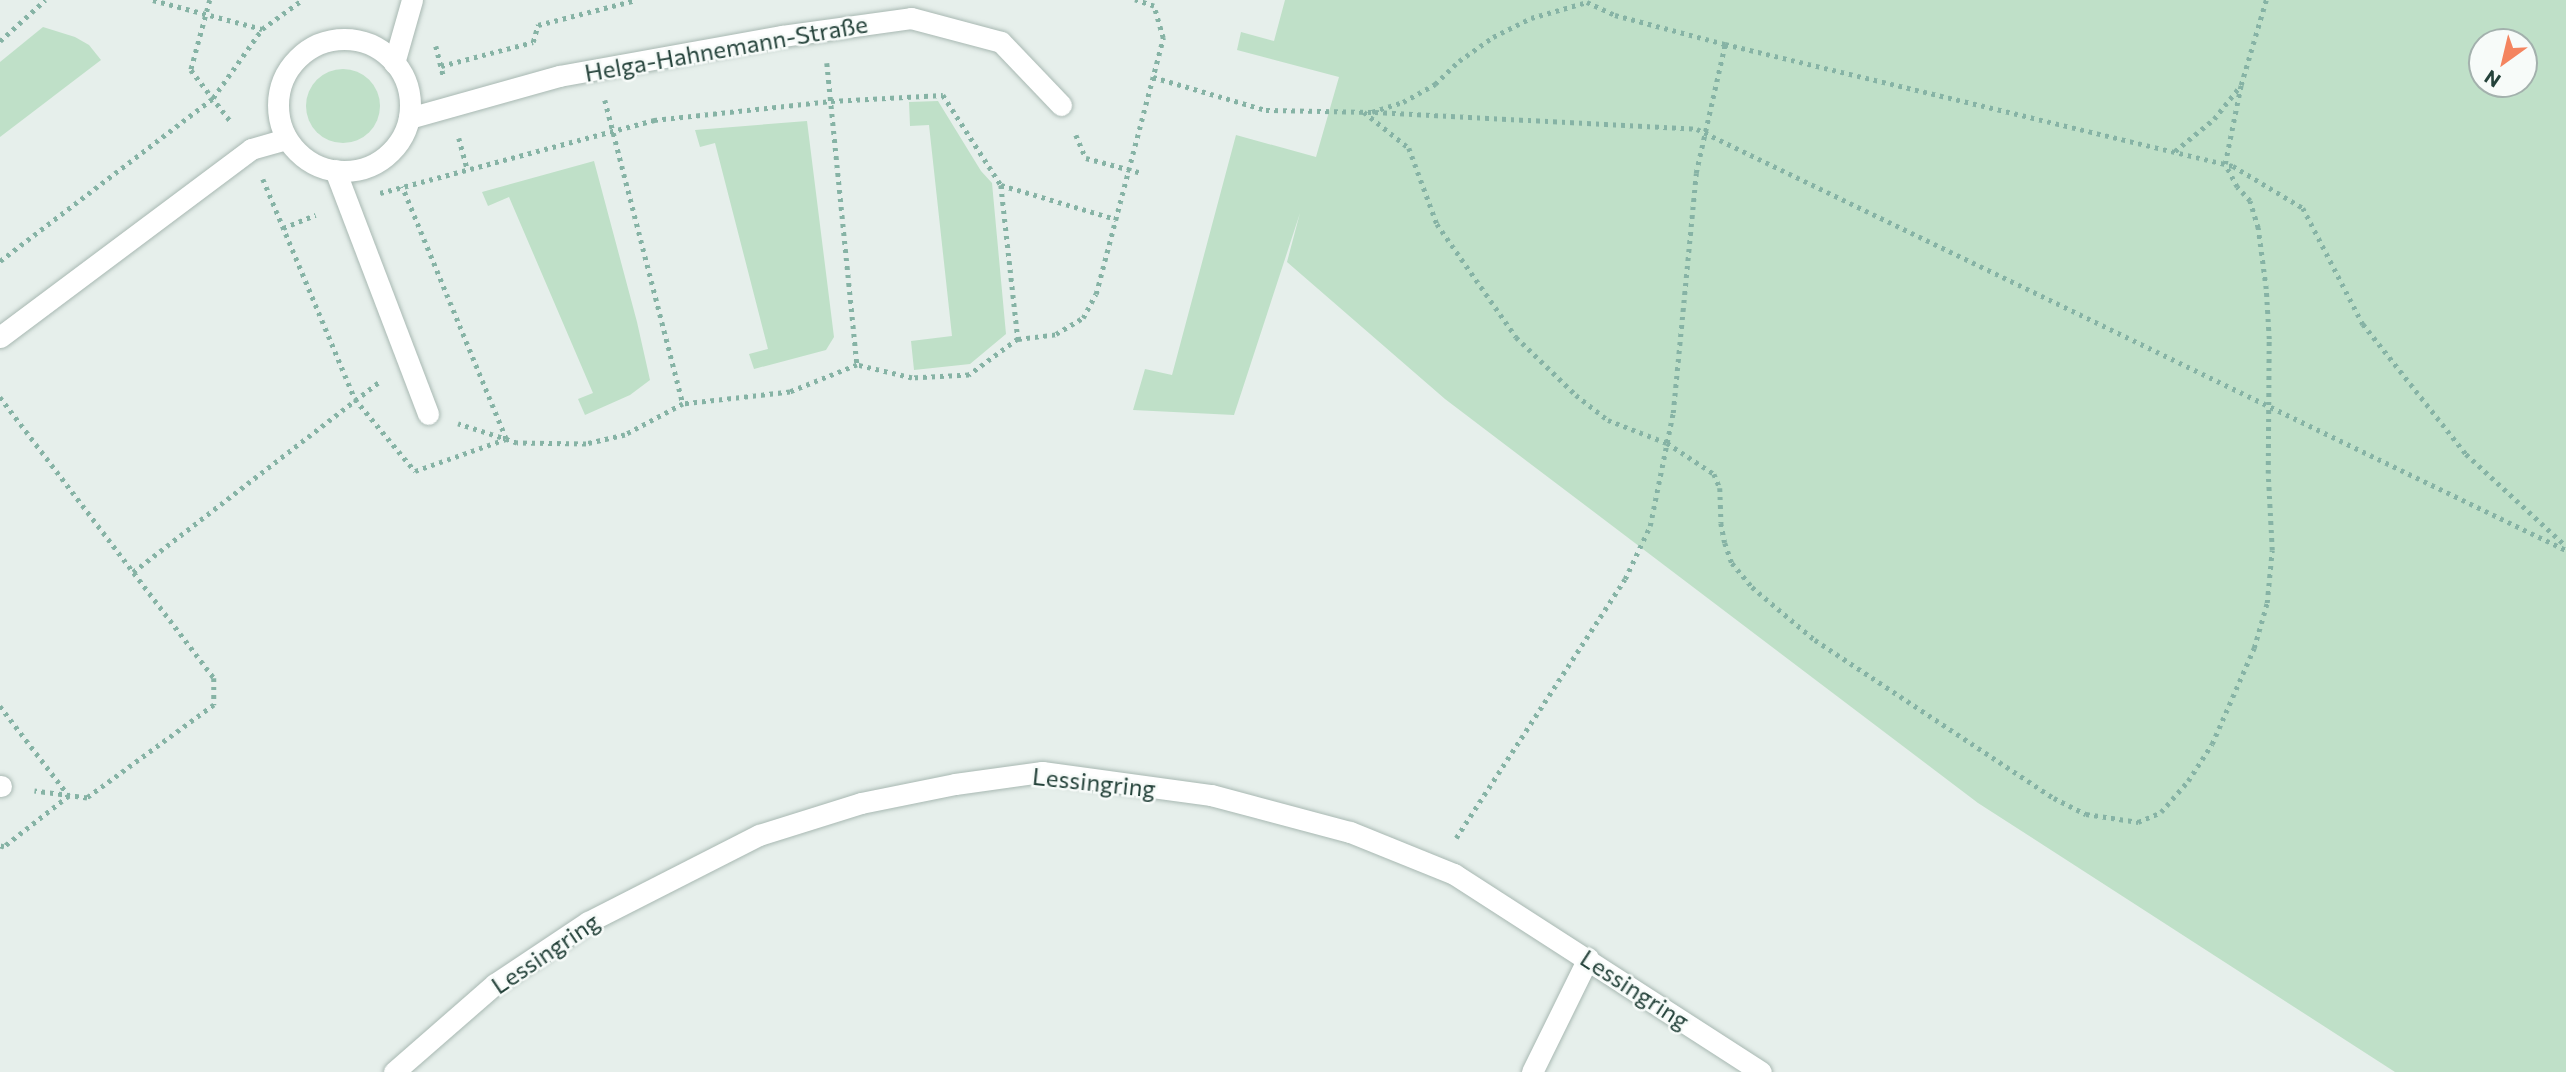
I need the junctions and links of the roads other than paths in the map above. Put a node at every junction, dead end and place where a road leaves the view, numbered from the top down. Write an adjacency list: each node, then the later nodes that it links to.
1 (412, 0): 2 (street)
2 (394, 63): 4 (street); 5 (street)
3 (1061, 105): 4 (street, Helga-Hahnemann-Straße)
4 (409, 118): 6 (street)
5 (288, 139): 6 (street); 7 (street)
6 (335, 170): 8 (street)
7 (0, 337)
8 (428, 414)
9 (1588, 958): 10 (street, Lessingring); 11 (street); 12 (street, Lessingring)
10 (394, 1072)
11 (1532, 1072)
12 (1760, 1072)

